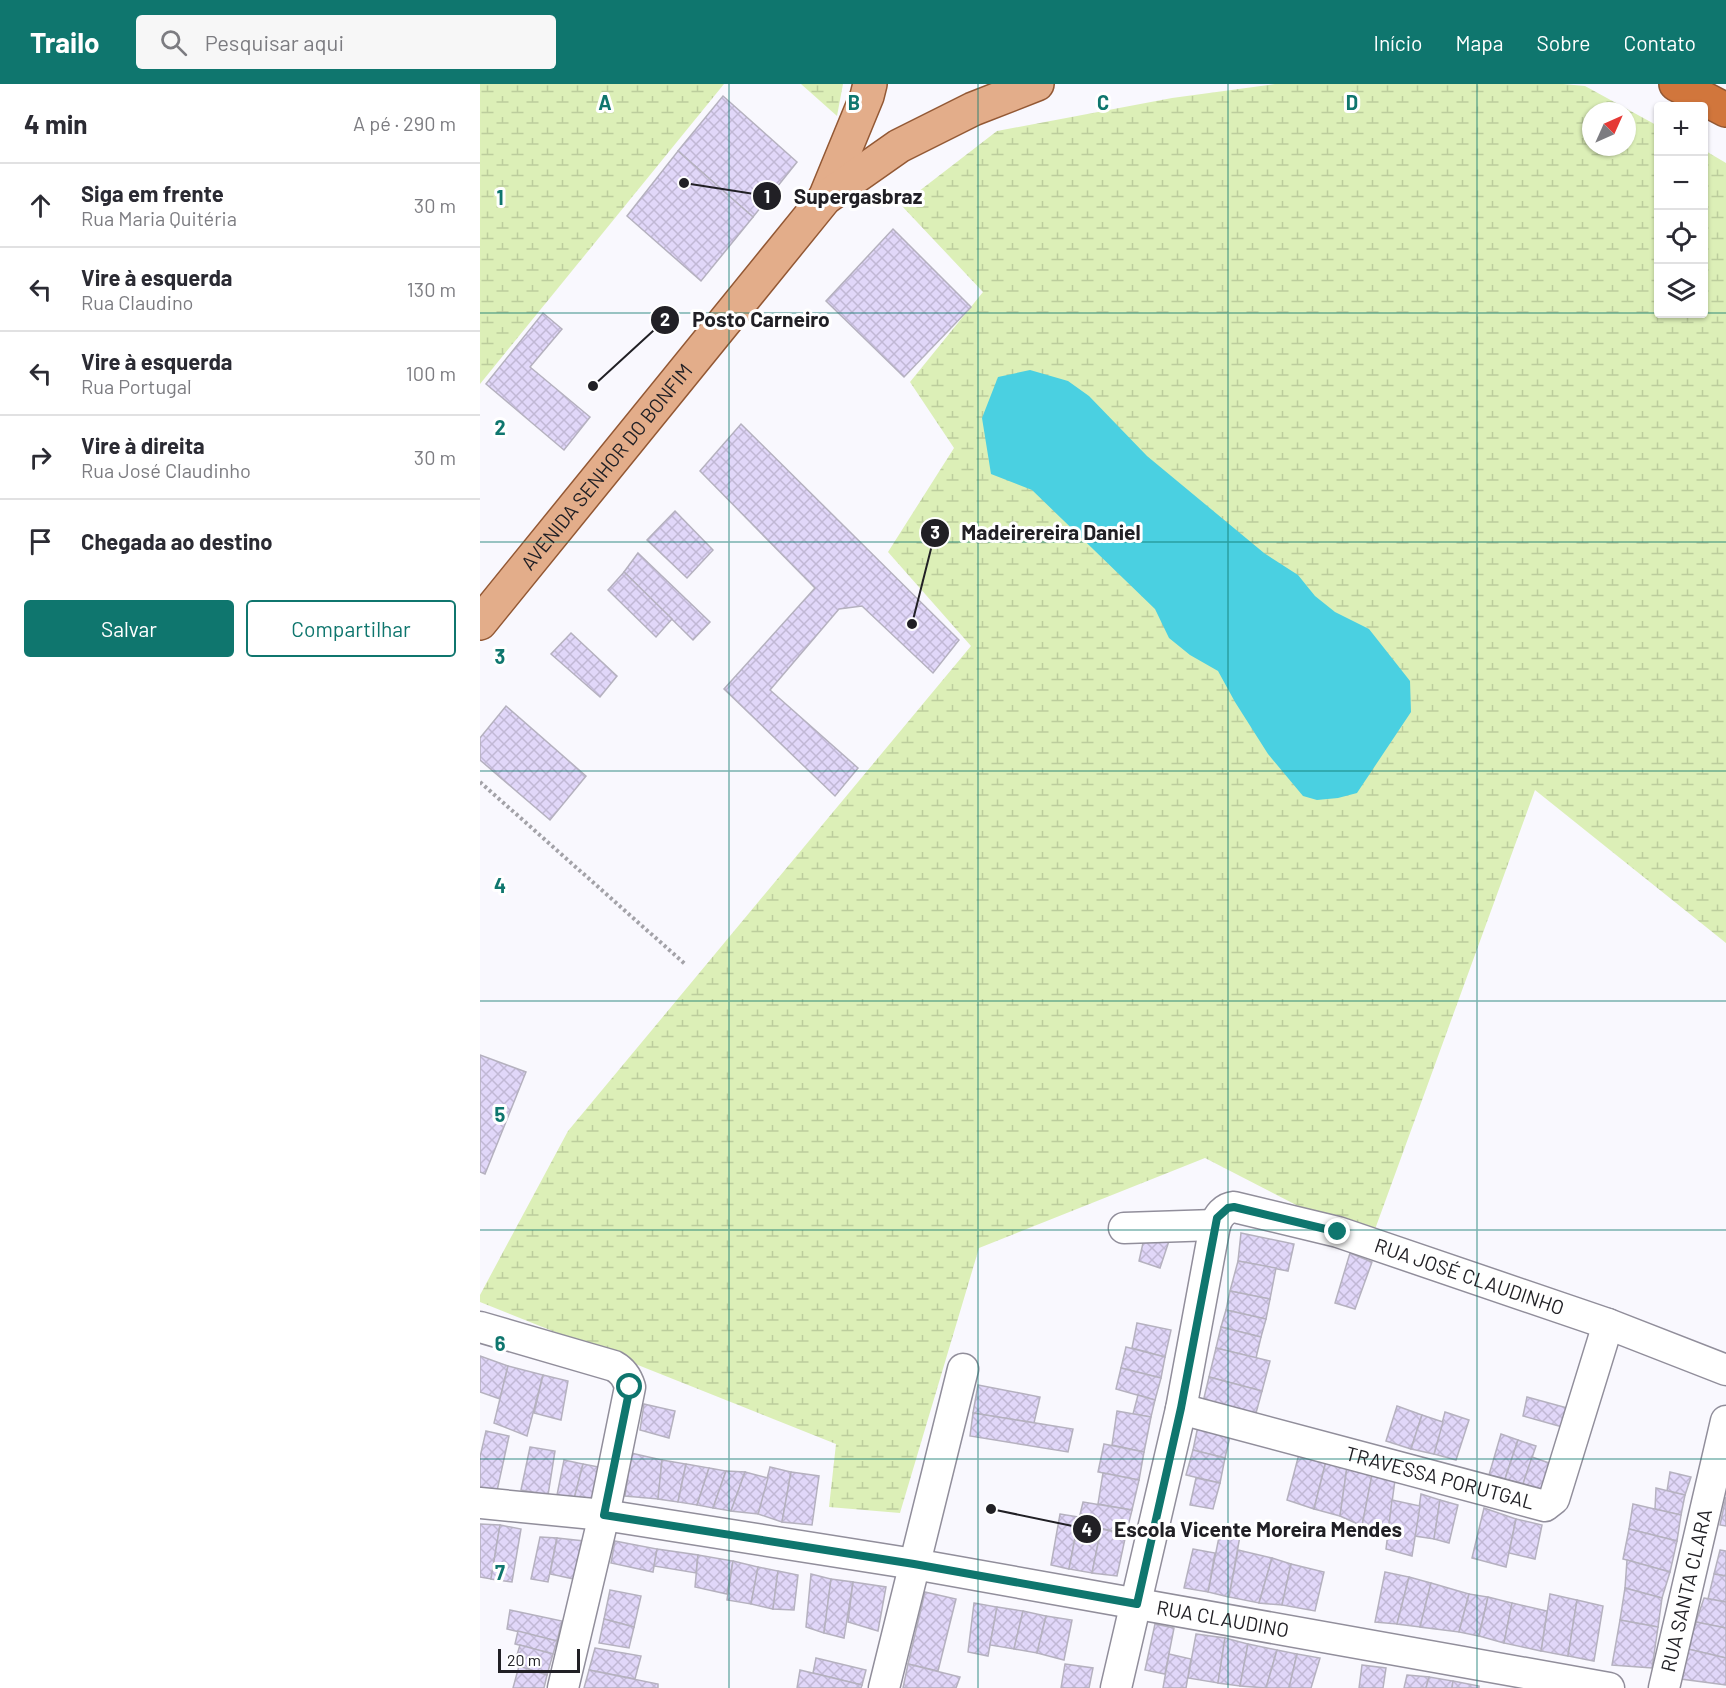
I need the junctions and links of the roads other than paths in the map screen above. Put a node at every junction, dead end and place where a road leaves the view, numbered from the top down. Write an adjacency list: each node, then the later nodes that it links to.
1 (870, 84): 5 (main road)
2 (1037, 84): 5 (main road)
3 (1676, 84): 4 (highway)
4 (1726, 110)
5 (825, 198): 6 (main road, AVENIDA SENHOR DO BONFIM)
6 (480, 623)
7 (1215, 1225): 8 (street); 9 (street, RUA JOSÉ CLAUDINHO); 13 (street)
8 (1124, 1228)
9 (1608, 1324): 12 (street, RUA JOSÉ CLAUDINHO); 13 (street, TRAVESSA PORUTGAL)
10 (480, 1327): 16 (street)
11 (963, 1369): 17 (street)
12 (1726, 1370)
13 (1181, 1408): 18 (street)
14 (1726, 1421): 23 (street, RUA SANTA CLARA)
15 (480, 1503): 16 (street, RUA CLAUDINO)
16 (604, 1515): 17 (street, RUA CLAUDINO); 19 (street)
17 (914, 1564): 18 (street, RUA CLAUDINO); 20 (street)
18 (1137, 1604): 21 (street); 22 (street, RUA CLAUDINO)
19 (563, 1688)
20 (884, 1688)
21 (1116, 1688)
22 (1609, 1688)
23 (1664, 1688)

